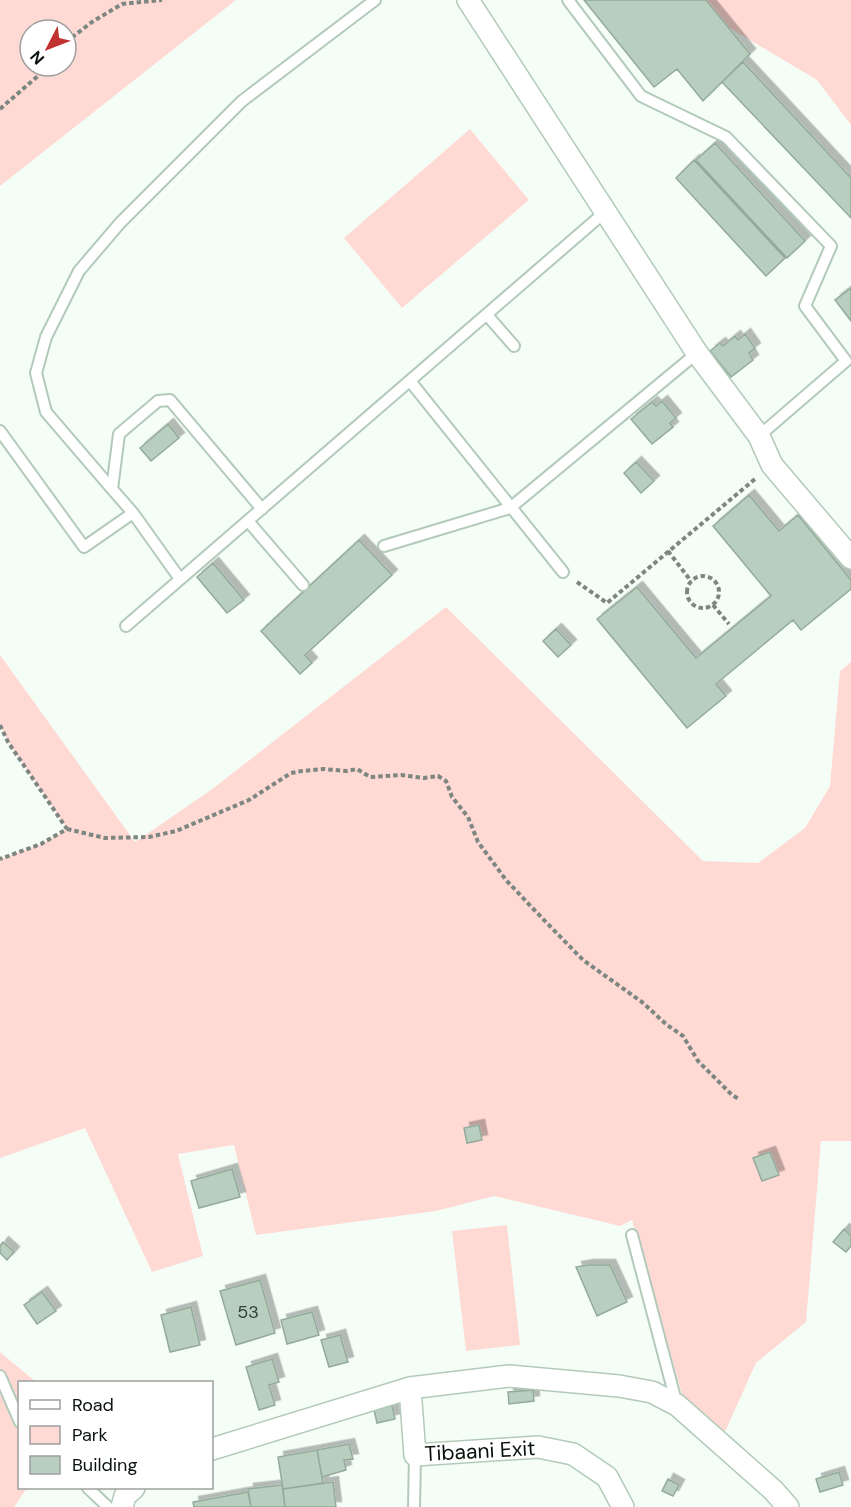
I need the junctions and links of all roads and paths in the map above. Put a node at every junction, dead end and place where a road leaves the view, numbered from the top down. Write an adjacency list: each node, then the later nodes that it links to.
1 (162, 0): 5 (path)
2 (375, 0): 16 (lane)
3 (468, 0): 8 (street)
4 (568, 0): 14 (lane)
5 (78, 33)
6 (36, 78): 7 (path)
7 (0, 109)
8 (605, 212): 9 (lane); 11 (street)
9 (487, 315): 10 (lane); 12 (lane)
10 (514, 346)
11 (697, 353): 14 (street); 17 (lane)
12 (410, 381): 17 (lane); 18 (lane)
13 (0, 431): 19 (lane)
14 (759, 436): 15 (street)
15 (772, 465): 22 (path); 23 (street)
16 (112, 489): 18 (lane); 19 (lane)
17 (510, 508): 21 (lane); 24 (lane)
18 (262, 509): 20 (lane)
19 (133, 513): 25 (lane)
20 (248, 521): 25 (lane); 27 (lane)
21 (384, 546)
22 (668, 551): 24 (path); 26 (path)
23 (851, 558)
24 (563, 572)
25 (180, 579): 30 (lane)
26 (691, 581): 28 (path); 28 (path)
27 (303, 585)
28 (713, 605): 29 (path)
29 (729, 624)
30 (126, 626)
31 (0, 725): 32 (path)
32 (67, 829): 33 (path); 34 (path)
33 (0, 859)
34 (739, 1099)
35 (632, 1235): 38 (lane)
36 (0, 1376): 39 (lane)
37 (410, 1388): 38 (street); 40 (street); 41 (street, Tibaani Exit)
38 (677, 1405): 46 (street)
39 (18, 1417)
40 (213, 1449)
41 (415, 1455): 44 (lane); 45 (street, Tibaani Exit)
42 (90, 1489): 43 (lane)
43 (120, 1501)
44 (414, 1507)
45 (623, 1507)
46 (788, 1507)

